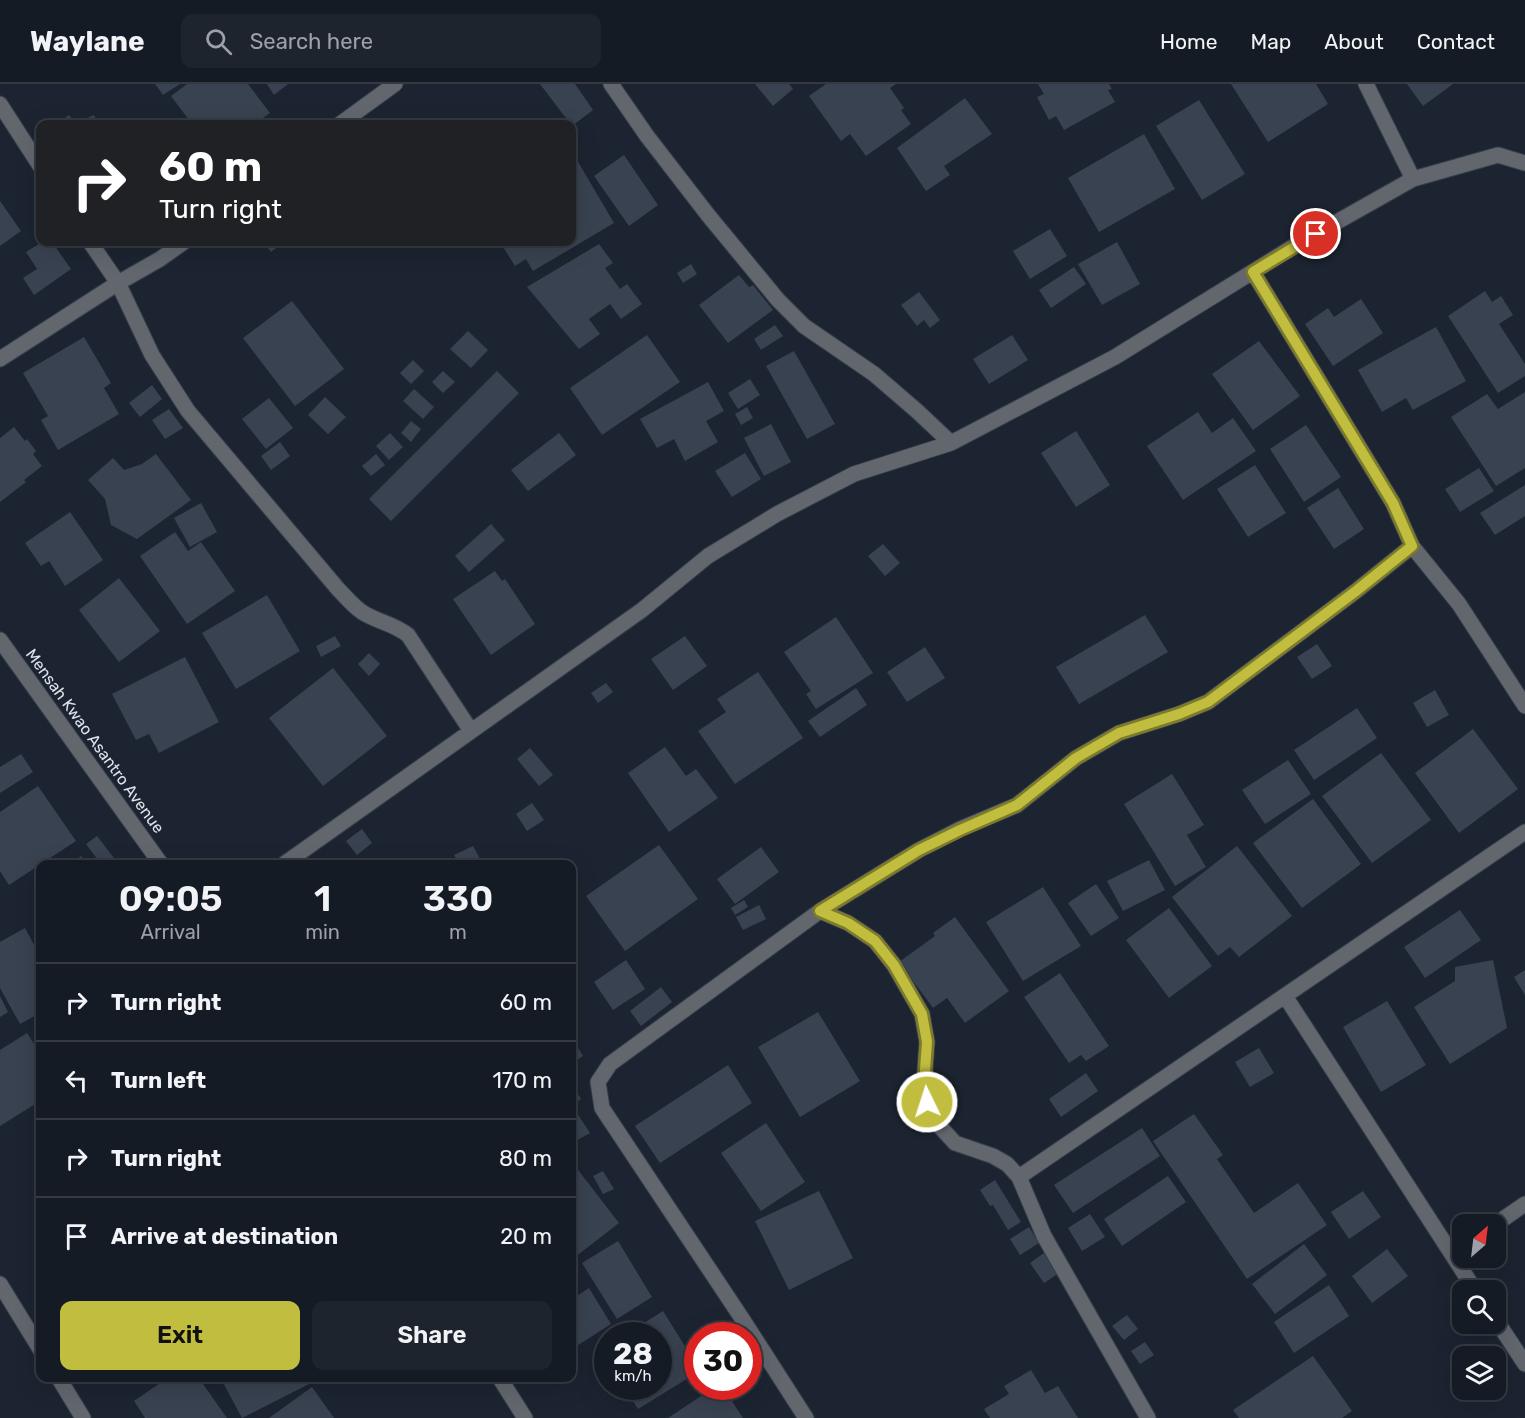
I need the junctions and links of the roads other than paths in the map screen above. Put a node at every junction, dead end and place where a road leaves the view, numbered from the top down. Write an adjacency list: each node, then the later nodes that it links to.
1 (395, 84): 4 (street)
2 (610, 84): 15 (street)
3 (1366, 84): 9 (street)
4 (377, 89): 6 (street)
5 (0, 104): 7 (street)
6 (344, 120)
7 (36, 160)
8 (1525, 163): 9 (street)
9 (1413, 179): 12 (street)
10 (93, 246): 13 (street)
11 (178, 246): 13 (street)
12 (1253, 272): 15 (street); 16 (street)
13 (118, 283): 14 (street); 19 (street)
14 (0, 359)
15 (951, 443): 19 (street)
16 (1412, 546): 18 (street); 23 (street)
17 (0, 640): 21 (street, Mensah Kwao Asantro Avenue)
18 (1525, 706)
19 (471, 731): 22 (street)
20 (1525, 832): 24 (street)
21 (158, 860)
22 (290, 860)
23 (820, 911): 25 (street); 37 (street)
24 (1285, 996): 25 (street); 28 (street)
25 (1019, 1177): 38 (street)
26 (1525, 1204): 27 (street)
27 (1506, 1217)
28 (1452, 1244)
29 (0, 1284): 31 (street)
30 (1505, 1334): 32 (street)
31 (36, 1342)
32 (1525, 1364)
33 (60, 1382): 35 (street)
34 (502, 1382): 36 (street)
35 (83, 1418)
36 (525, 1418)
37 (806, 1418)
38 (1148, 1418)

